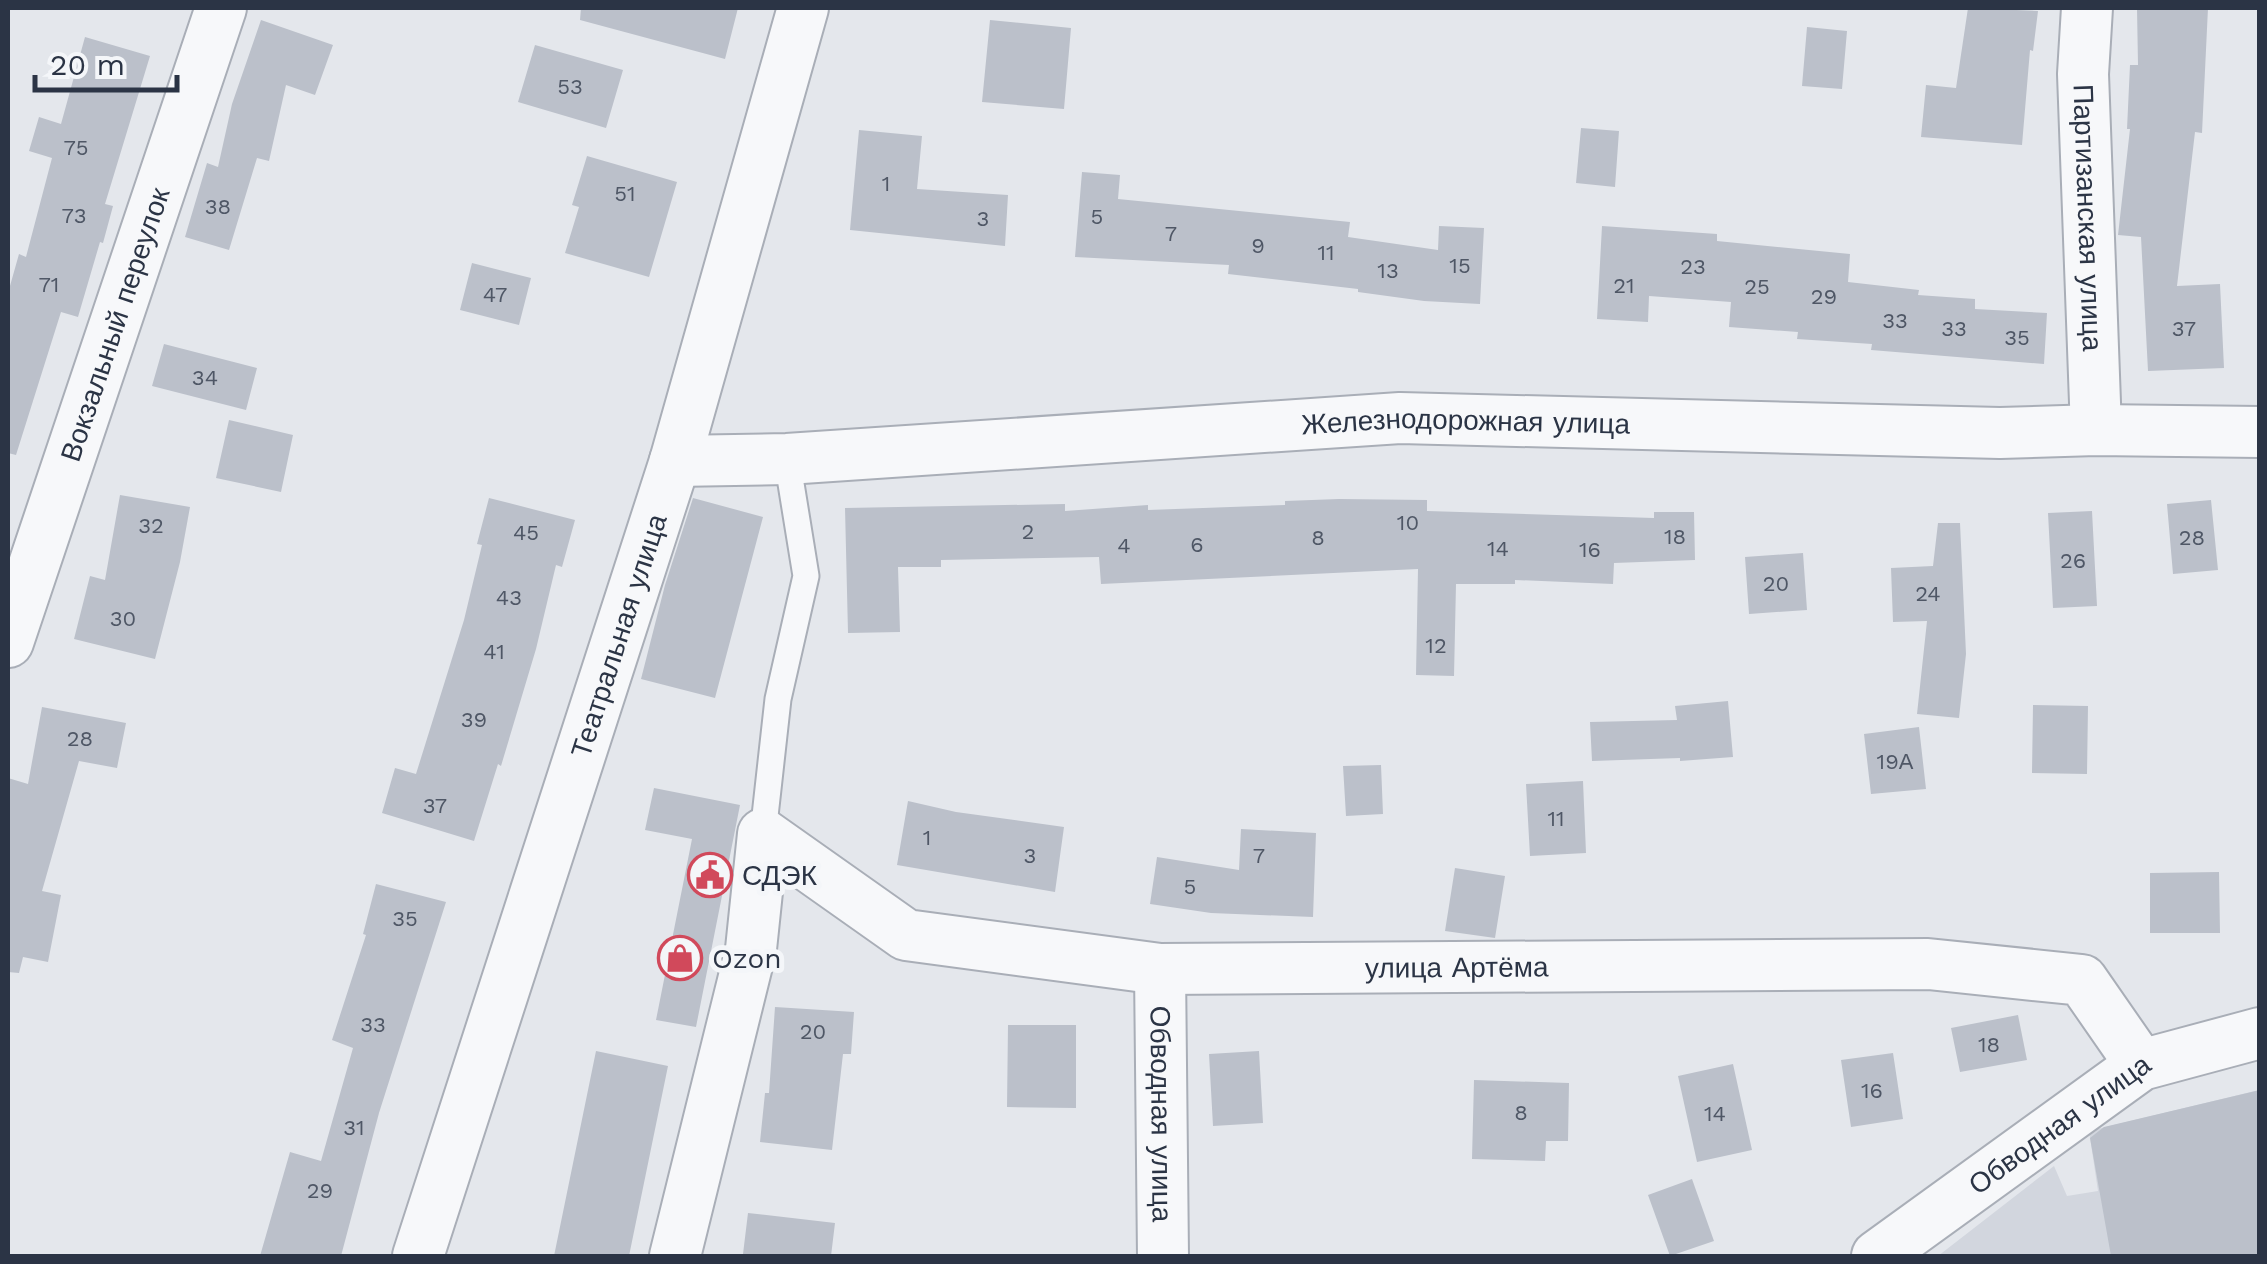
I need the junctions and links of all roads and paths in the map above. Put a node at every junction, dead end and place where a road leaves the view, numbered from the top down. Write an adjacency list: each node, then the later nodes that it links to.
1 (222, 8): 8 (street, Вокзальный переулок)
2 (802, 8): 7 (street, Театральная улица)
3 (2087, 8): 4 (street, Партизанская улица)
4 (2096, 430): 5 (street, Железнодорожная улица); 6 (street, Железнодорожная улица)
5 (2260, 432)
6 (787, 459): 7 (street, Железнодорожная улица); 9 (lane)
7 (675, 461): 13 (street, Театральная улица)
8 (8, 642)
9 (764, 834): 10 (street, улица Артёма); 14 (street)
10 (1160, 970): 12 (street, улица Артёма); 15 (street, Обводная улица)
11 (2260, 1034): 12 (street, Обводная улица)
12 (2141, 1065): 16 (street, Обводная улица)
13 (418, 1256)
14 (674, 1256)
15 (1162, 1256)
16 (1877, 1256)

